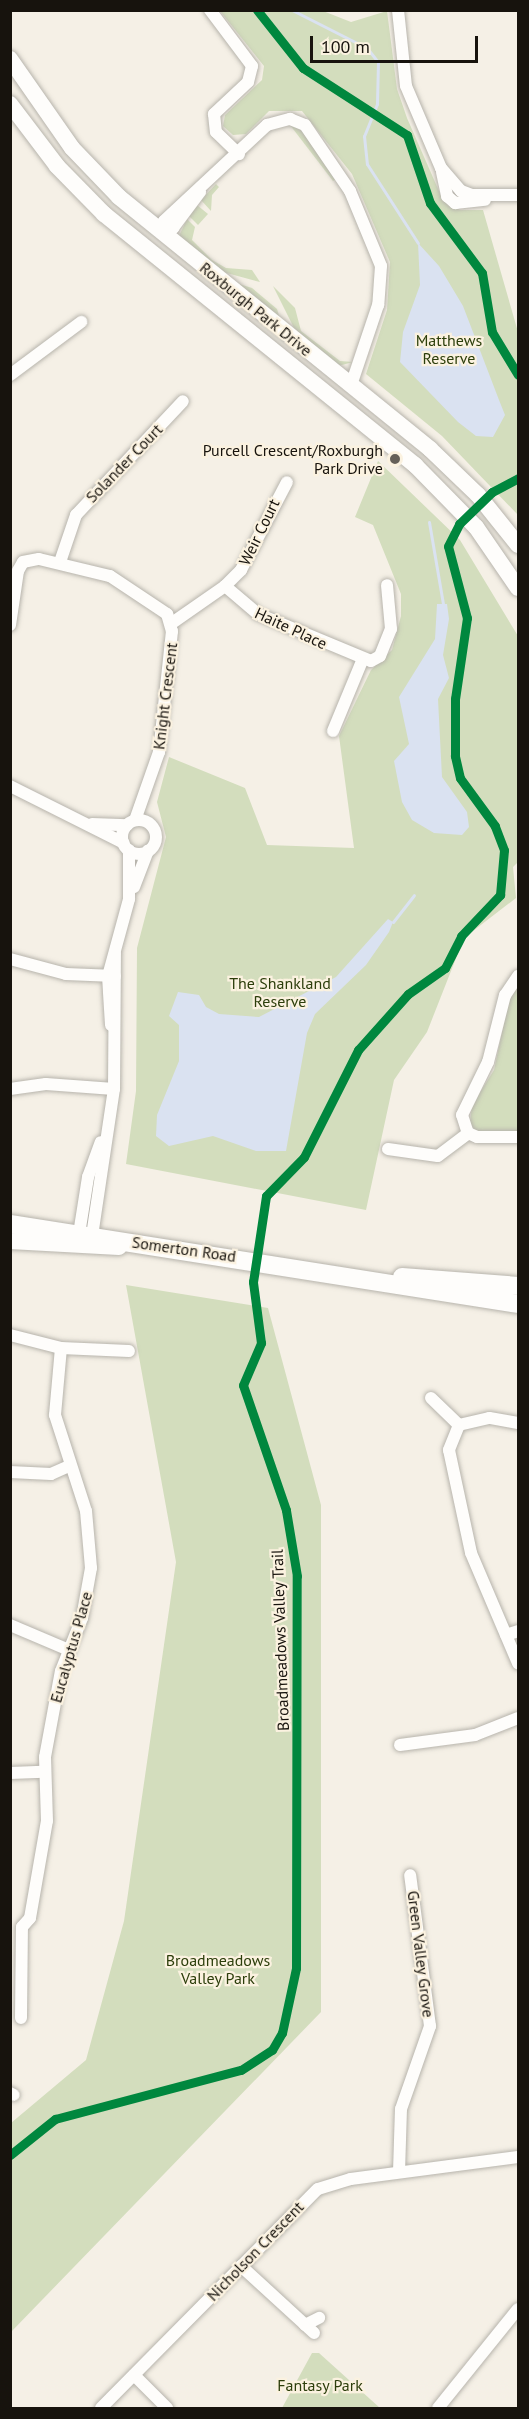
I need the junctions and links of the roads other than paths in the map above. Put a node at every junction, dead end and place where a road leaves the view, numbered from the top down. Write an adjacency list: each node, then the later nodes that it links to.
1 (210, 10): 5 (street)
2 (398, 10): 6 (street)
3 (10, 58): 7 (street, Roxburgh Park Drive)
4 (10, 104): 8 (street, Roxburgh Park Drive)
5 (239, 154): 7 (street); 11 (street)
6 (519, 195)
7 (164, 229): 8 (street); 11 (street, Roxburgh Park Drive)
8 (145, 249): 15 (street, Roxburgh Park Drive)
9 (81, 322): 10 (street)
10 (10, 375)
11 (351, 385): 14 (street, Roxburgh Park Drive)
12 (183, 401): 16 (street, Solander Court)
13 (286, 482): 18 (street, Weir Court)
14 (516, 536): 15 (street)
15 (496, 554): 19 (street, Roxburgh Park Drive)
16 (60, 562): 20 (street, Knight Crescent); 21 (street, Knight Crescent)
17 (387, 585): 22 (street)
18 (225, 586): 20 (street, Weir Court); 22 (street, Haite Place)
19 (519, 588)
20 (171, 623): 24 (street, Knight Crescent)
21 (10, 625)
22 (362, 661): 23 (street)
23 (333, 731)
24 (149, 785): 27 (street, Knight Crescent); 28 (street, Knight Crescent)
25 (10, 786): 26 (street)
26 (80, 821): 27 (street); 29 (street)
27 (131, 823): 28 (street); 29 (street, Knight Crescent)
28 (152, 826): 30 (street, Knight Crescent)
29 (127, 847): 30 (street); 31 (street, Knight Crescent)
30 (148, 851): 31 (street, Knight Crescent)
31 (129, 899): 33 (street)
32 (10, 959): 33 (street)
33 (113, 976): 36 (street)
34 (519, 976): 37 (street)
35 (10, 1089): 36 (street)
36 (114, 1089): 41 (street)
37 (468, 1133): 38 (street); 39 (street)
38 (519, 1137)
39 (388, 1149)
40 (10, 1224): 41 (main road, Somerton Road)
41 (86, 1235): 43 (main road, Somerton Road)
42 (10, 1242): 43 (street)
43 (162, 1246): 44 (main road, Somerton Road)
44 (358, 1275): 45 (main road, Somerton Road); 46 (main road, Somerton Road)
45 (519, 1286)
46 (519, 1304)
47 (10, 1335): 48 (street)
48 (61, 1348): 49 (street); 53 (street, Eucalyptus Place)
49 (129, 1351)
50 (431, 1398): 52 (street)
51 (519, 1423): 52 (street)
52 (459, 1425): 56 (street)
53 (69, 1466): 54 (street); 57 (street, Eucalyptus Place)
54 (10, 1472)
55 (10, 1625): 57 (street)
56 (512, 1633): 58 (street)
57 (69, 1650): 61 (street, Eucalyptus Place)
58 (519, 1663)
59 (519, 1718): 60 (street)
60 (400, 1744)
61 (43, 1772): 62 (street); 64 (street, Eucalyptus Place)
62 (10, 1773)
63 (410, 1875): 67 (street, Green Valley Grove)
64 (16, 1927): 65 (street, Eucalyptus Place)
65 (21, 2018)
66 (519, 2157): 67 (street, Nicholson Crescent)
67 (399, 2172): 68 (street, Nicholson Crescent)
68 (241, 2266): 70 (street); 71 (street, Nicholson Crescent)
69 (519, 2309): 74 (street)
70 (319, 2318)
71 (134, 2375): 72 (street, Nicholson Crescent); 73 (street)
72 (101, 2409)
73 (167, 2409)
74 (438, 2409)

